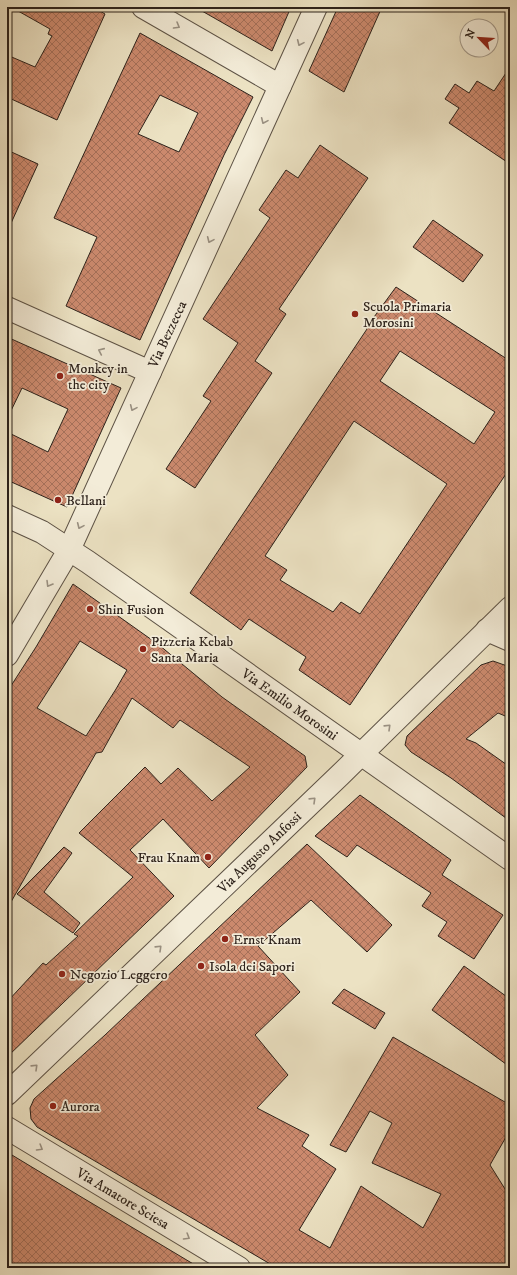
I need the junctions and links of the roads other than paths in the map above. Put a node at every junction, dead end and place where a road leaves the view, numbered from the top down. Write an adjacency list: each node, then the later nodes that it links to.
1 (143, 7): 3 (street, one-way to 3)
2 (316, 7): 3 (street, Via Bezzecca, one-way to 3)
3 (280, 86): 5 (street, Via Bezzecca, one-way to 5)
4 (7, 308): 5 (street, one-way to 4)
5 (150, 372): 7 (street, Via Bezzecca, one-way to 7)
6 (7, 516): 7 (street, Via Emilio Morosini)
7 (69, 550): 11 (street, Via Bezzecca, one-way to 11); 12 (street, Via Emilio Morosini)
8 (510, 608): 9 (street, Via Augusto Anfossi)
9 (487, 630): 10 (street); 12 (street, Via Augusto Anfossi, one-way to 9)
10 (510, 640)
11 (7, 655)
12 (360, 754): 13 (street, Via Emilio Morosini); 14 (street, Via Augusto Anfossi, one-way to 12)
13 (510, 859)
14 (7, 1094)
15 (7, 1128): 16 (street, Via Amatore Sciesa, one-way to 16)
16 (239, 1268)

